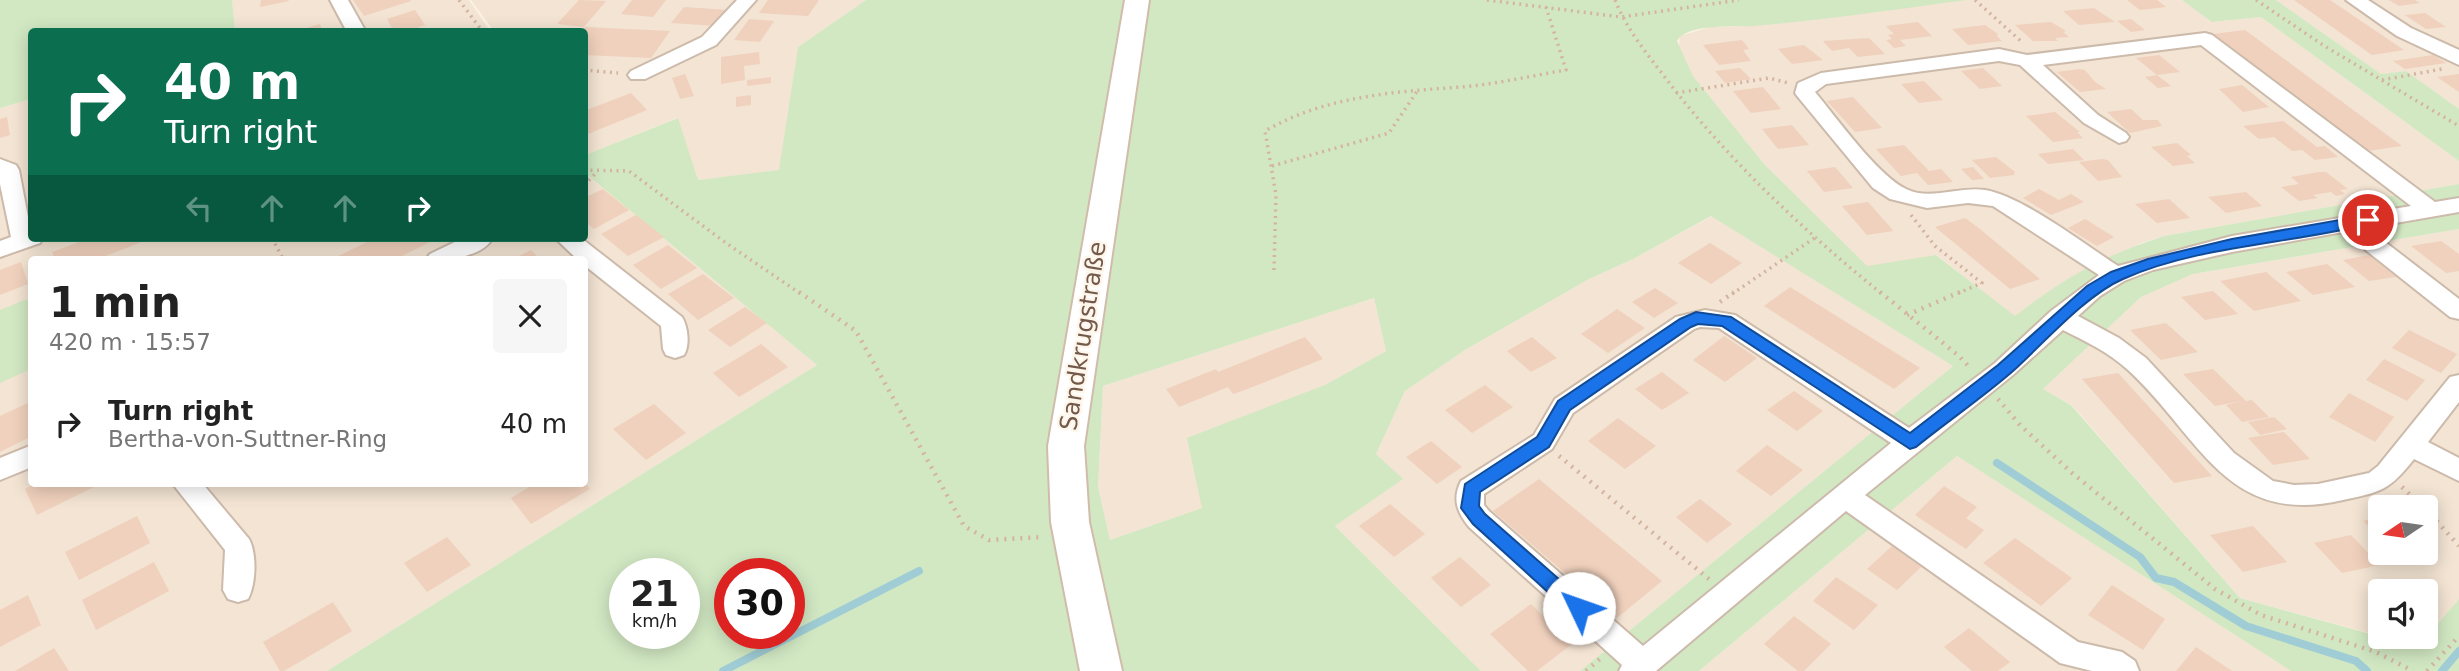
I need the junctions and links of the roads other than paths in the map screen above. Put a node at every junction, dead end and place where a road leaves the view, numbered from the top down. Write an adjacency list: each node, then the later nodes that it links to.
1 (339, 0): 5 (street)
2 (747, 0): 8 (street)
3 (1137, 0): 33 (street, Sandkrugstraße)
4 (2355, 0): 7 (street)
5 (355, 28)
6 (2035, 60): 9 (street); 12 (street); 19 (street)
7 (2452, 64)
8 (638, 75)
9 (2119, 137)
10 (0, 166): 14 (street)
11 (2459, 205): 12 (street)
12 (2431, 210): 13 (street)
13 (2346, 223): 19 (street); 20 (street)
14 (27, 239): 17 (street)
15 (474, 242): 18 (street)
16 (571, 242): 22 (street)
17 (0, 249)
18 (444, 256)
19 (2116, 275): 21 (street)
20 (2459, 311)
21 (2060, 317): 24 (street); 25 (street)
22 (675, 349)
23 (2459, 384): 25 (street)
24 (1910, 442): 30 (street); 32 (street)
25 (2411, 445): 28 (street)
26 (28, 457): 27 (street)
27 (0, 470)
28 (2459, 471)
29 (189, 487): 31 (street)
30 (1847, 497): 32 (street); 34 (street)
31 (238, 590)
32 (1638, 667)
33 (1101, 671)
34 (2124, 671)

